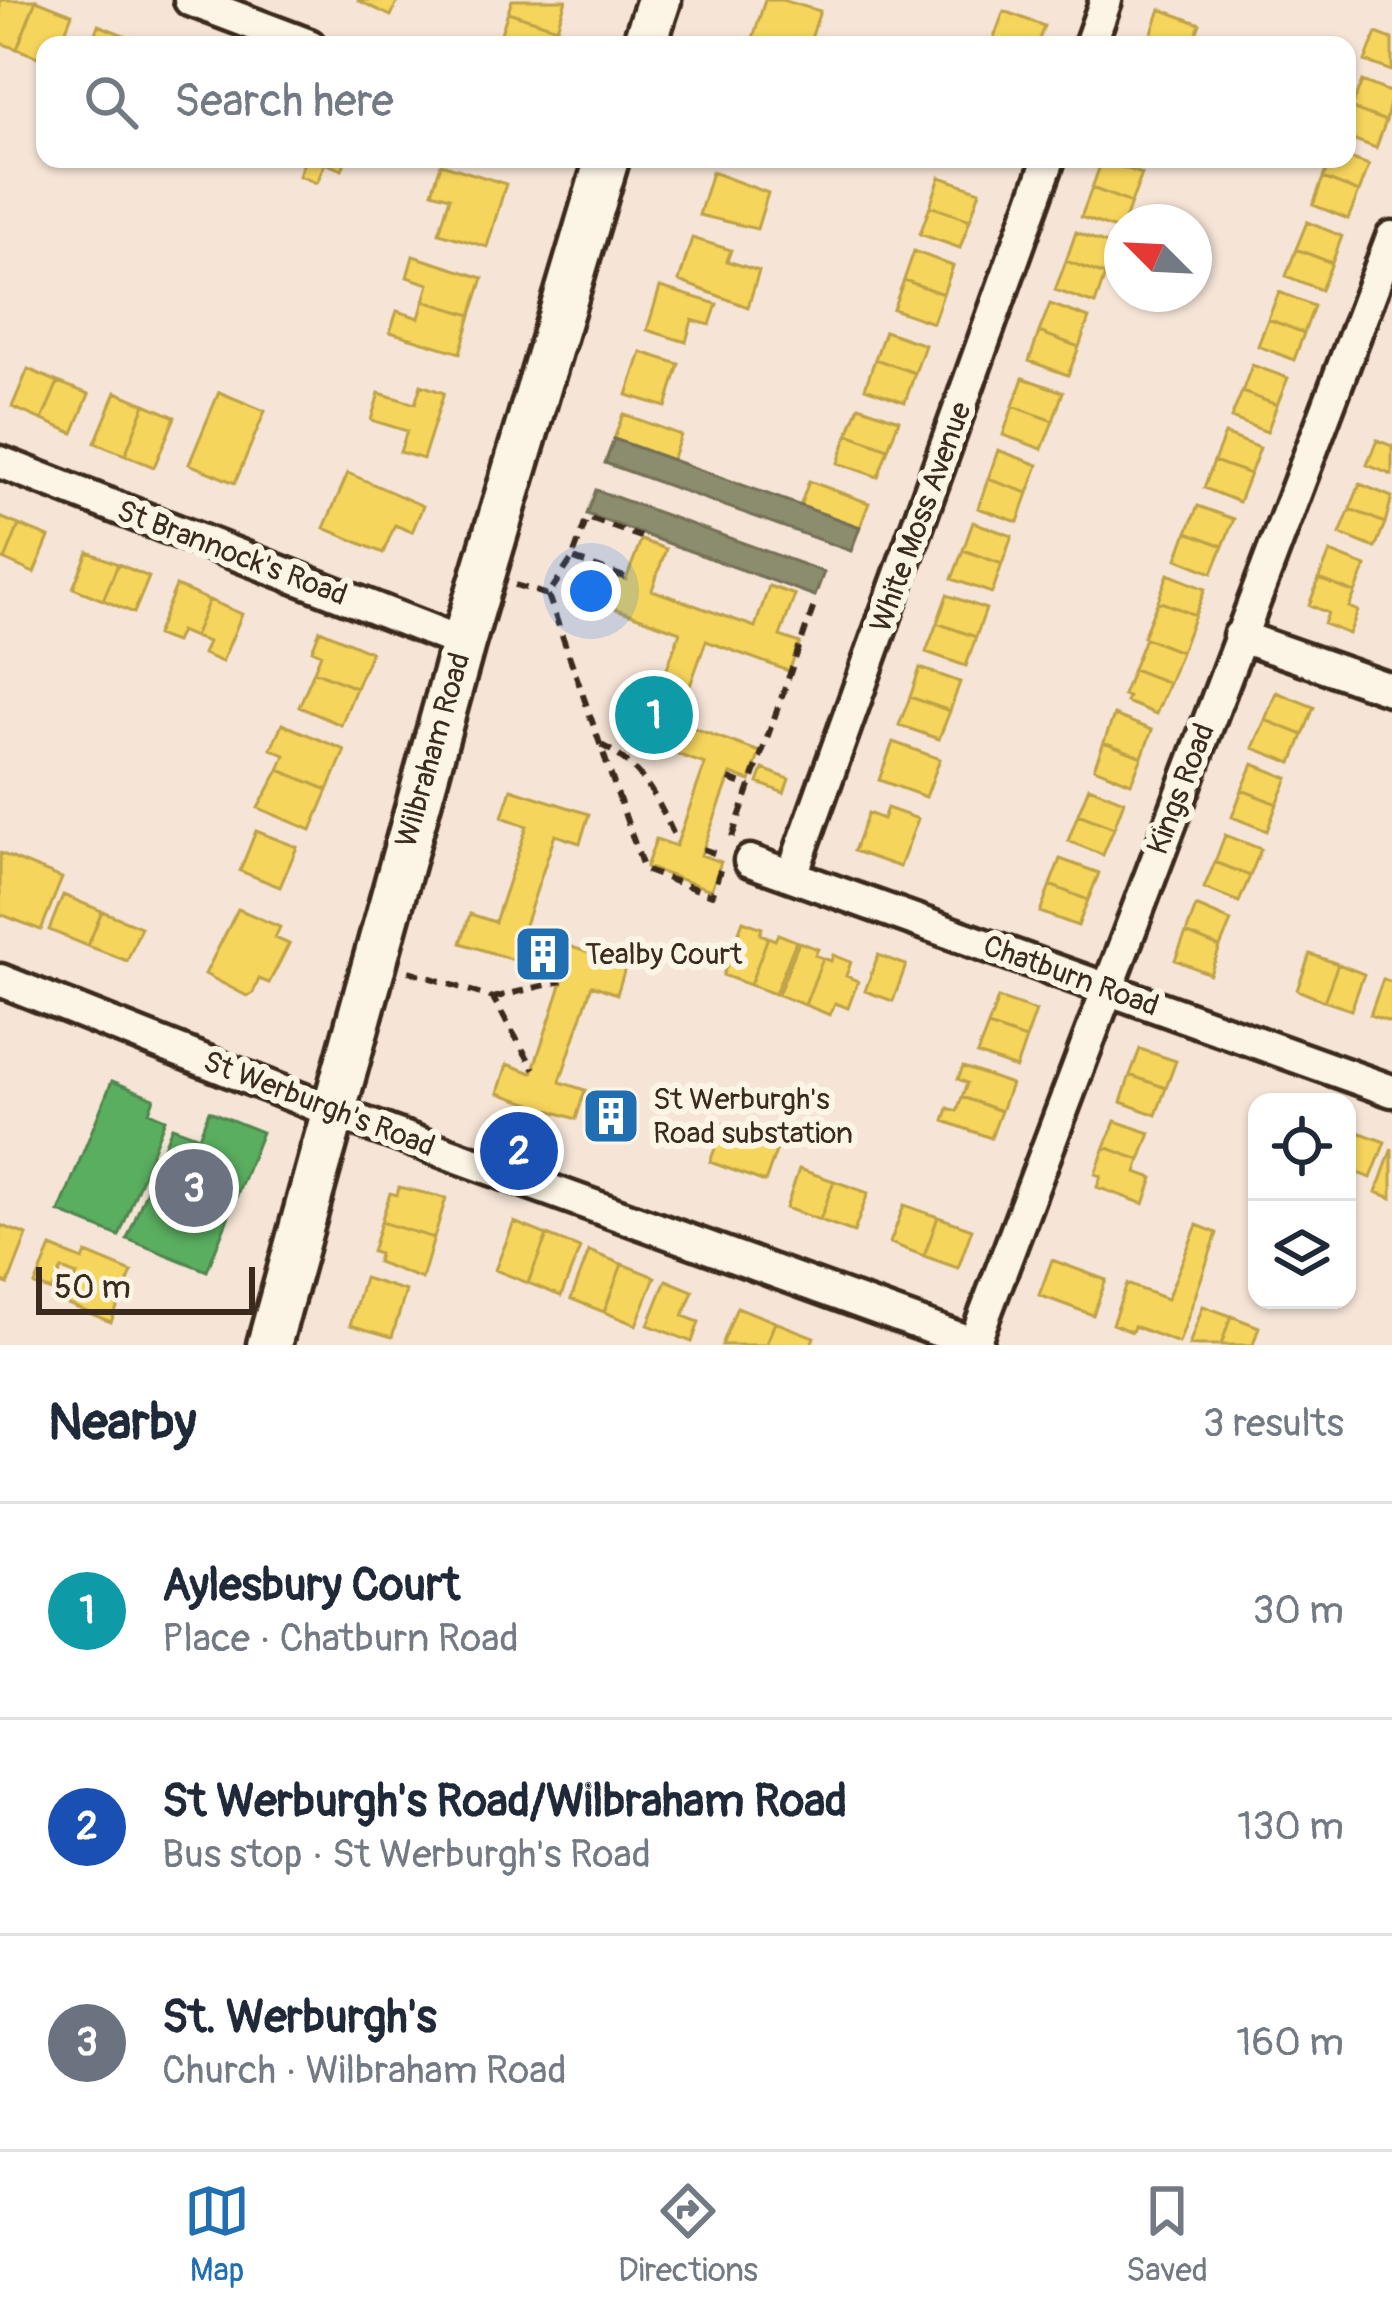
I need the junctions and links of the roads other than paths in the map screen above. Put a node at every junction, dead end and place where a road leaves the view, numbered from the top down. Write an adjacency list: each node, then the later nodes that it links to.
1 (190, 0): 4 (street)
2 (658, 0): 5 (highway)
3 (1106, 0): 6 (street)
4 (285, 36)
5 (647, 36)
6 (1093, 36)
7 (605, 168): 13 (highway, Wilbraham Road)
8 (1046, 168): 16 (street, White Moss Avenue)
9 (1392, 237): 10 (street, Kings Road)
10 (1384, 279): 12 (street, Kings Road)
11 (0, 462): 13 (street, St Brannock's Road)
12 (1239, 636): 14 (street); 18 (street, Kings Road)
13 (463, 643): 20 (highway, Wilbraham Road)
14 (1392, 690)
15 (737, 859): 16 (street, Chatburn Road)
16 (792, 875): 18 (street, Chatburn Road)
17 (0, 980): 20 (street, St Werburgh's Road)
18 (1105, 988): 19 (street, Chatburn Road); 21 (street, Kings Road)
19 (1392, 1091)
20 (331, 1111): 21 (street, St Werburgh's Road); 22 (highway, Wilbraham Road)
21 (976, 1344)
22 (269, 1345)

